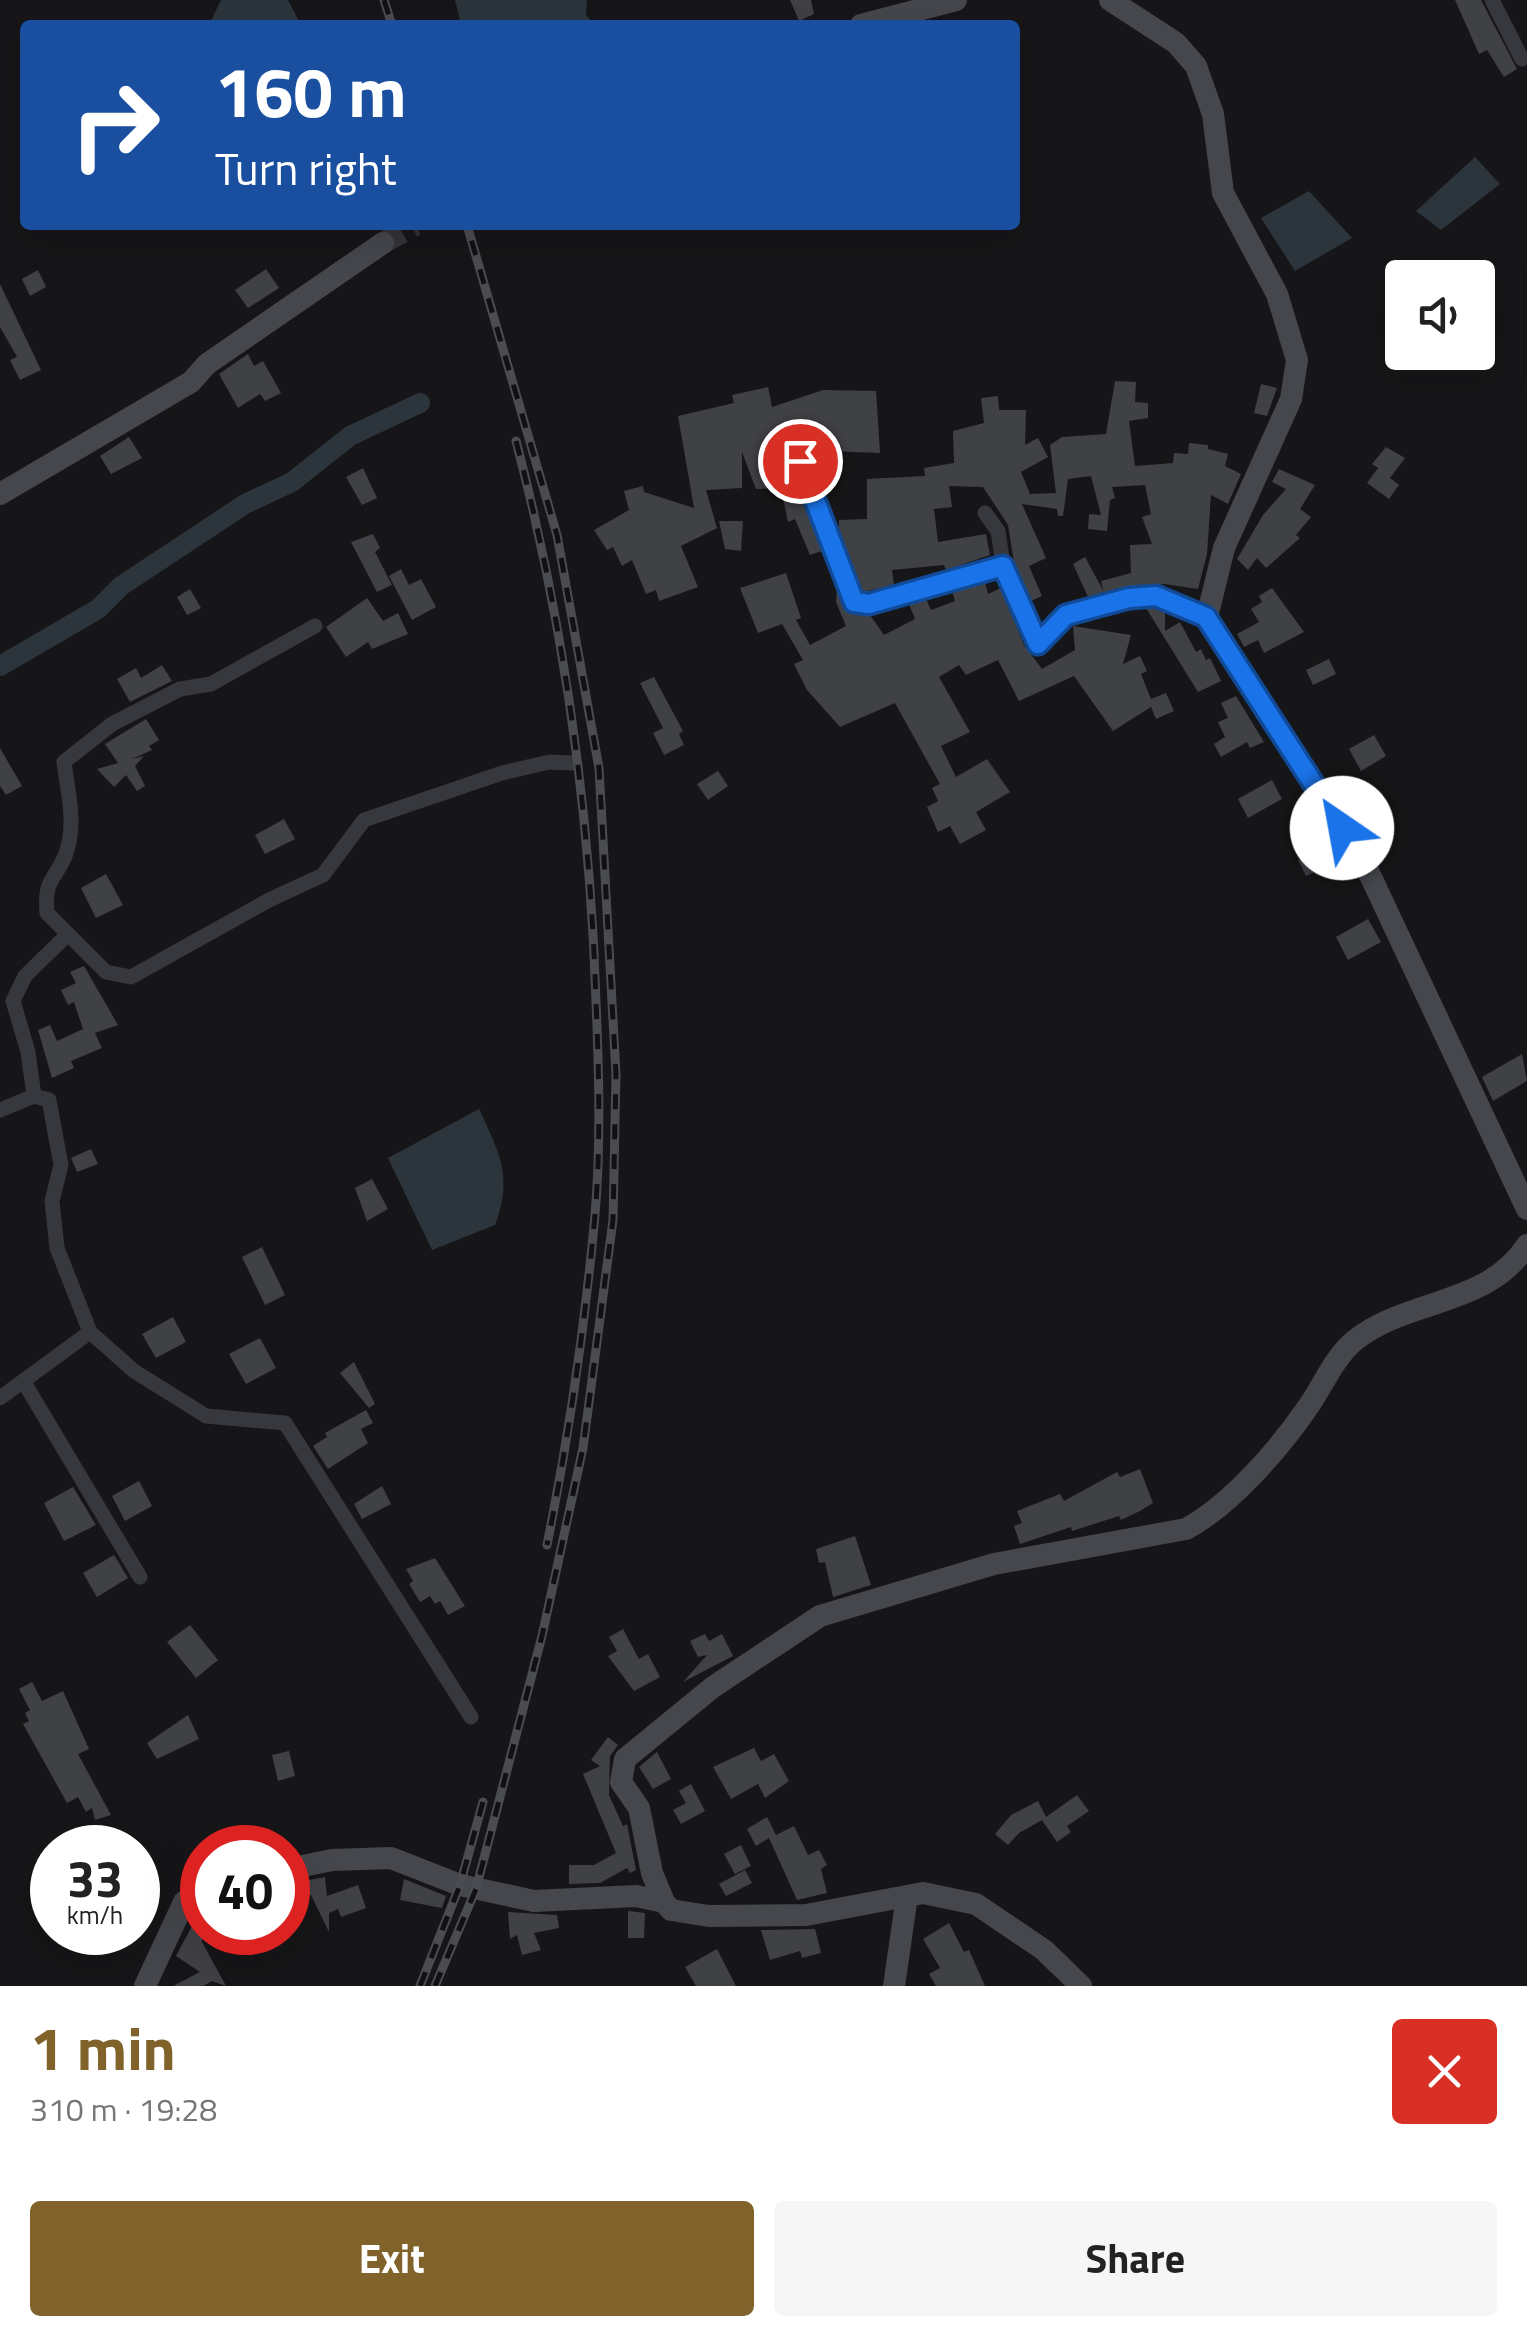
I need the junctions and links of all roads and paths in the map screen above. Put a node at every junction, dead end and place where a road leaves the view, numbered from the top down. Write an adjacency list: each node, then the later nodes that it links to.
1 (956, 0): 4 (street)
2 (1110, 0): 11 (street)
3 (1492, 0): 5 (street)
4 (880, 20)
5 (1522, 59)
6 (383, 243): 8 (street)
7 (800, 461): 10 (street)
8 (0, 494)
9 (985, 513): 10 (street)
10 (1003, 566): 11 (street)
11 (1206, 617): 17 (street)
12 (315, 626): 14 (street)
13 (571, 763): 14 (street)
14 (66, 936): 15 (street)
15 (34, 1096): 16 (street); 19 (street)
16 (0, 1110)
17 (1527, 1210)
18 (1527, 1246): 26 (street)
19 (90, 1332): 20 (street); 23 (street)
20 (25, 1384): 21 (street); 22 (street)
21 (0, 1398)
22 (140, 1577)
23 (471, 1718)
24 (310, 1864): 26 (street)
25 (907, 1896): 26 (street); 29 (street); 30 (street)
26 (664, 1902)
27 (180, 1911): 28 (street)
28 (145, 1986)
29 (894, 1986)
30 (1080, 1986)

